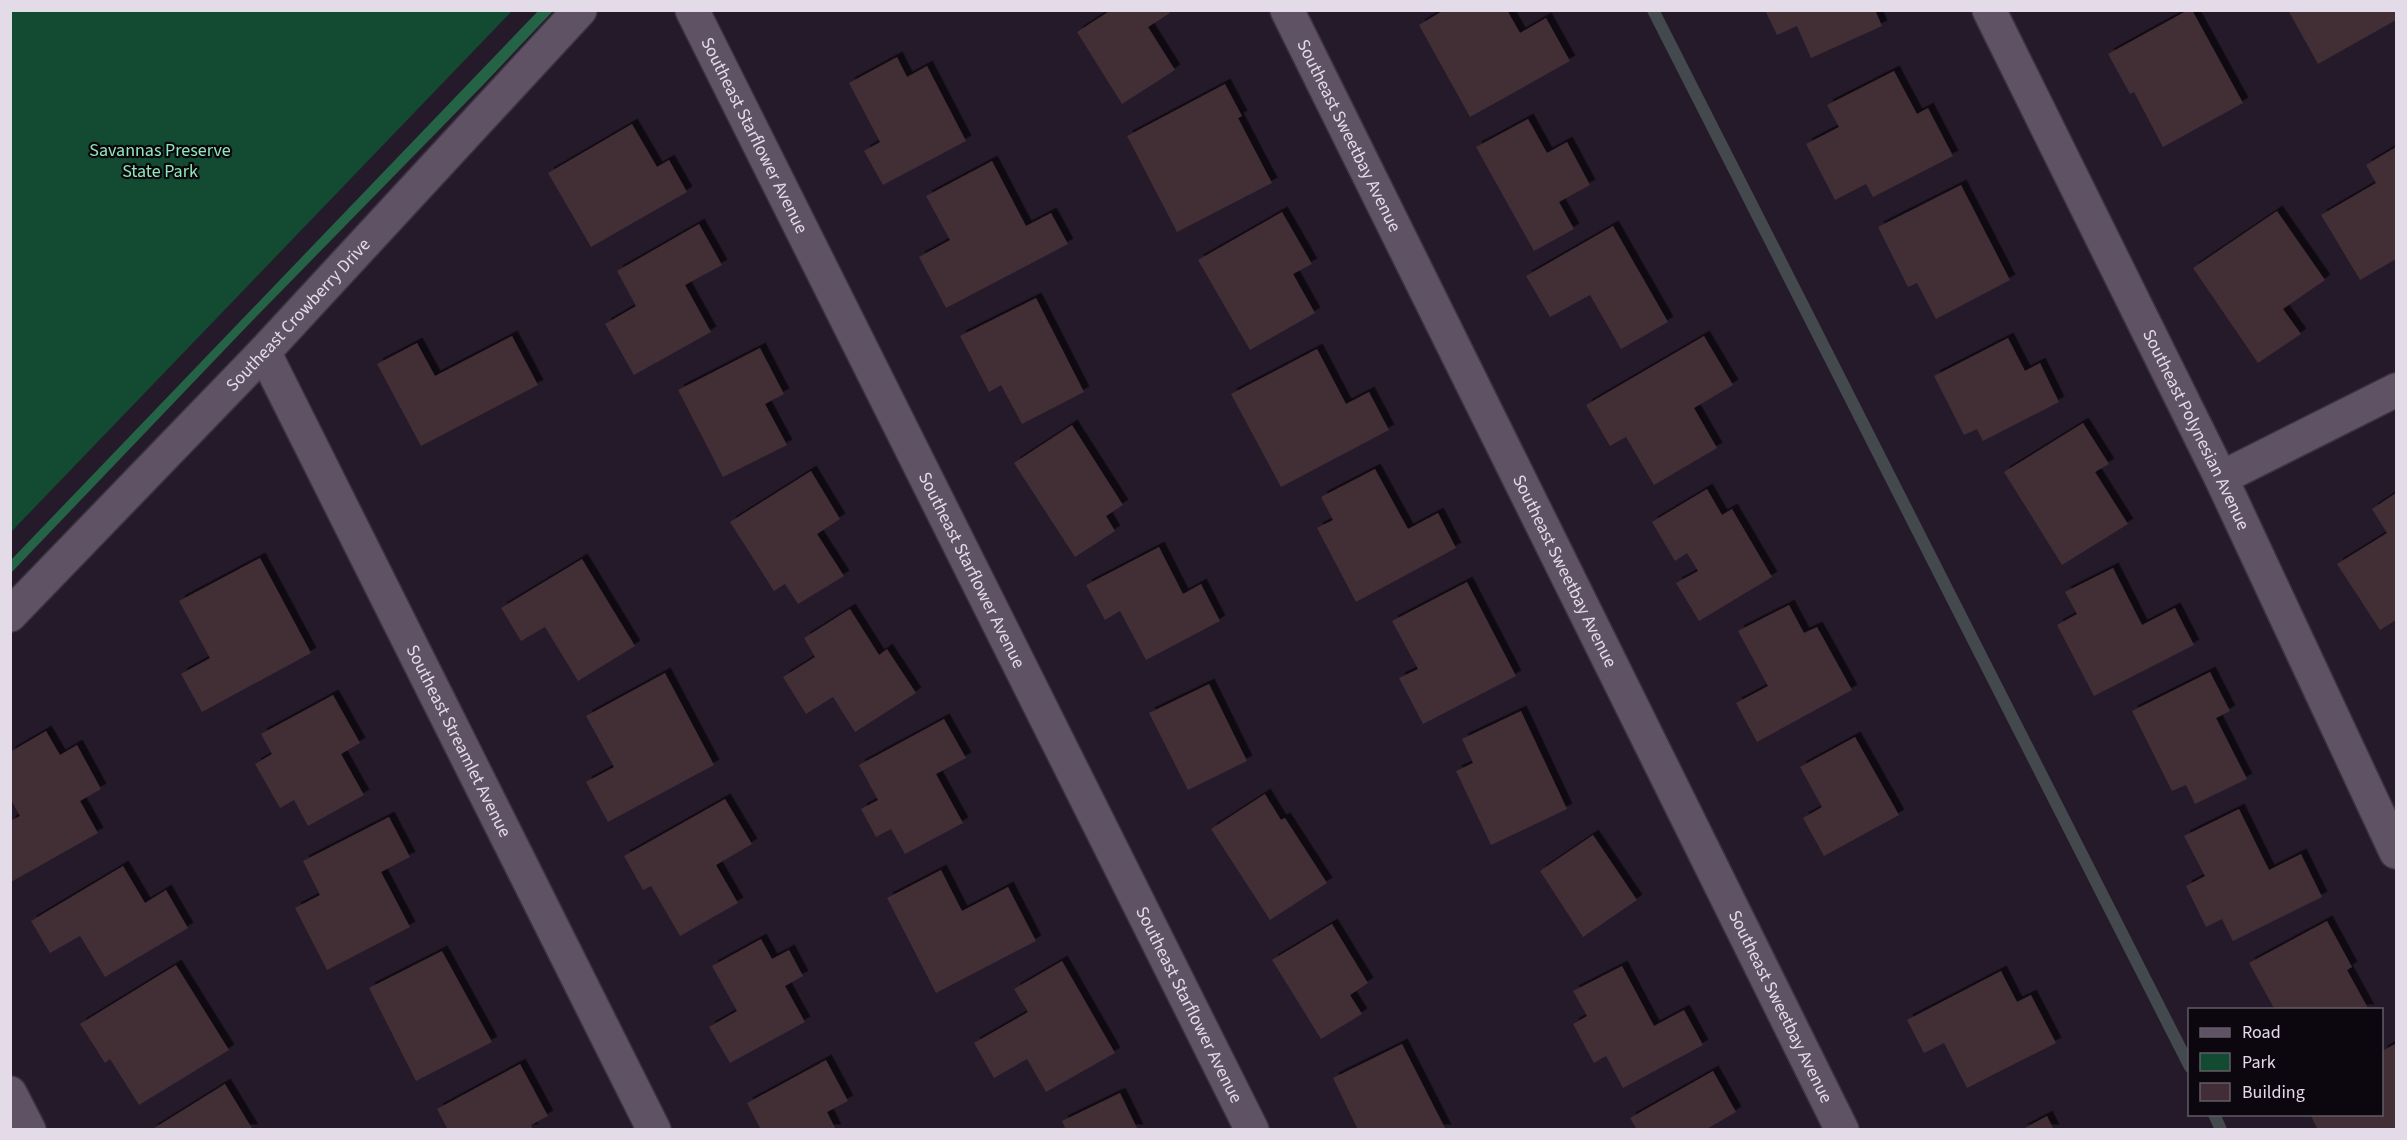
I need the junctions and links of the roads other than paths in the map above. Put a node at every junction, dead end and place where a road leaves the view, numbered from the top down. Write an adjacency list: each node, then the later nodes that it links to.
1 (579, 10): 5 (street, Southeast Crowberry Drive)
2 (692, 10): 13 (street, Southeast Starflower Avenue)
3 (1287, 10): 14 (street, Southeast Sweetbay Avenue)
4 (1989, 10): 7 (street, Southeast Polynesian Avenue)
5 (264, 352): 8 (street, Southeast Crowberry Drive); 12 (street, Southeast Streamlet Avenue)
6 (2397, 390): 7 (street)
7 (2220, 478): 9 (street, Southeast Polynesian Avenue)
8 (10, 615)
9 (2397, 852)
10 (10, 1093): 11 (street)
11 (29, 1130)
12 (654, 1130)
13 (1252, 1130)
14 (1842, 1130)

